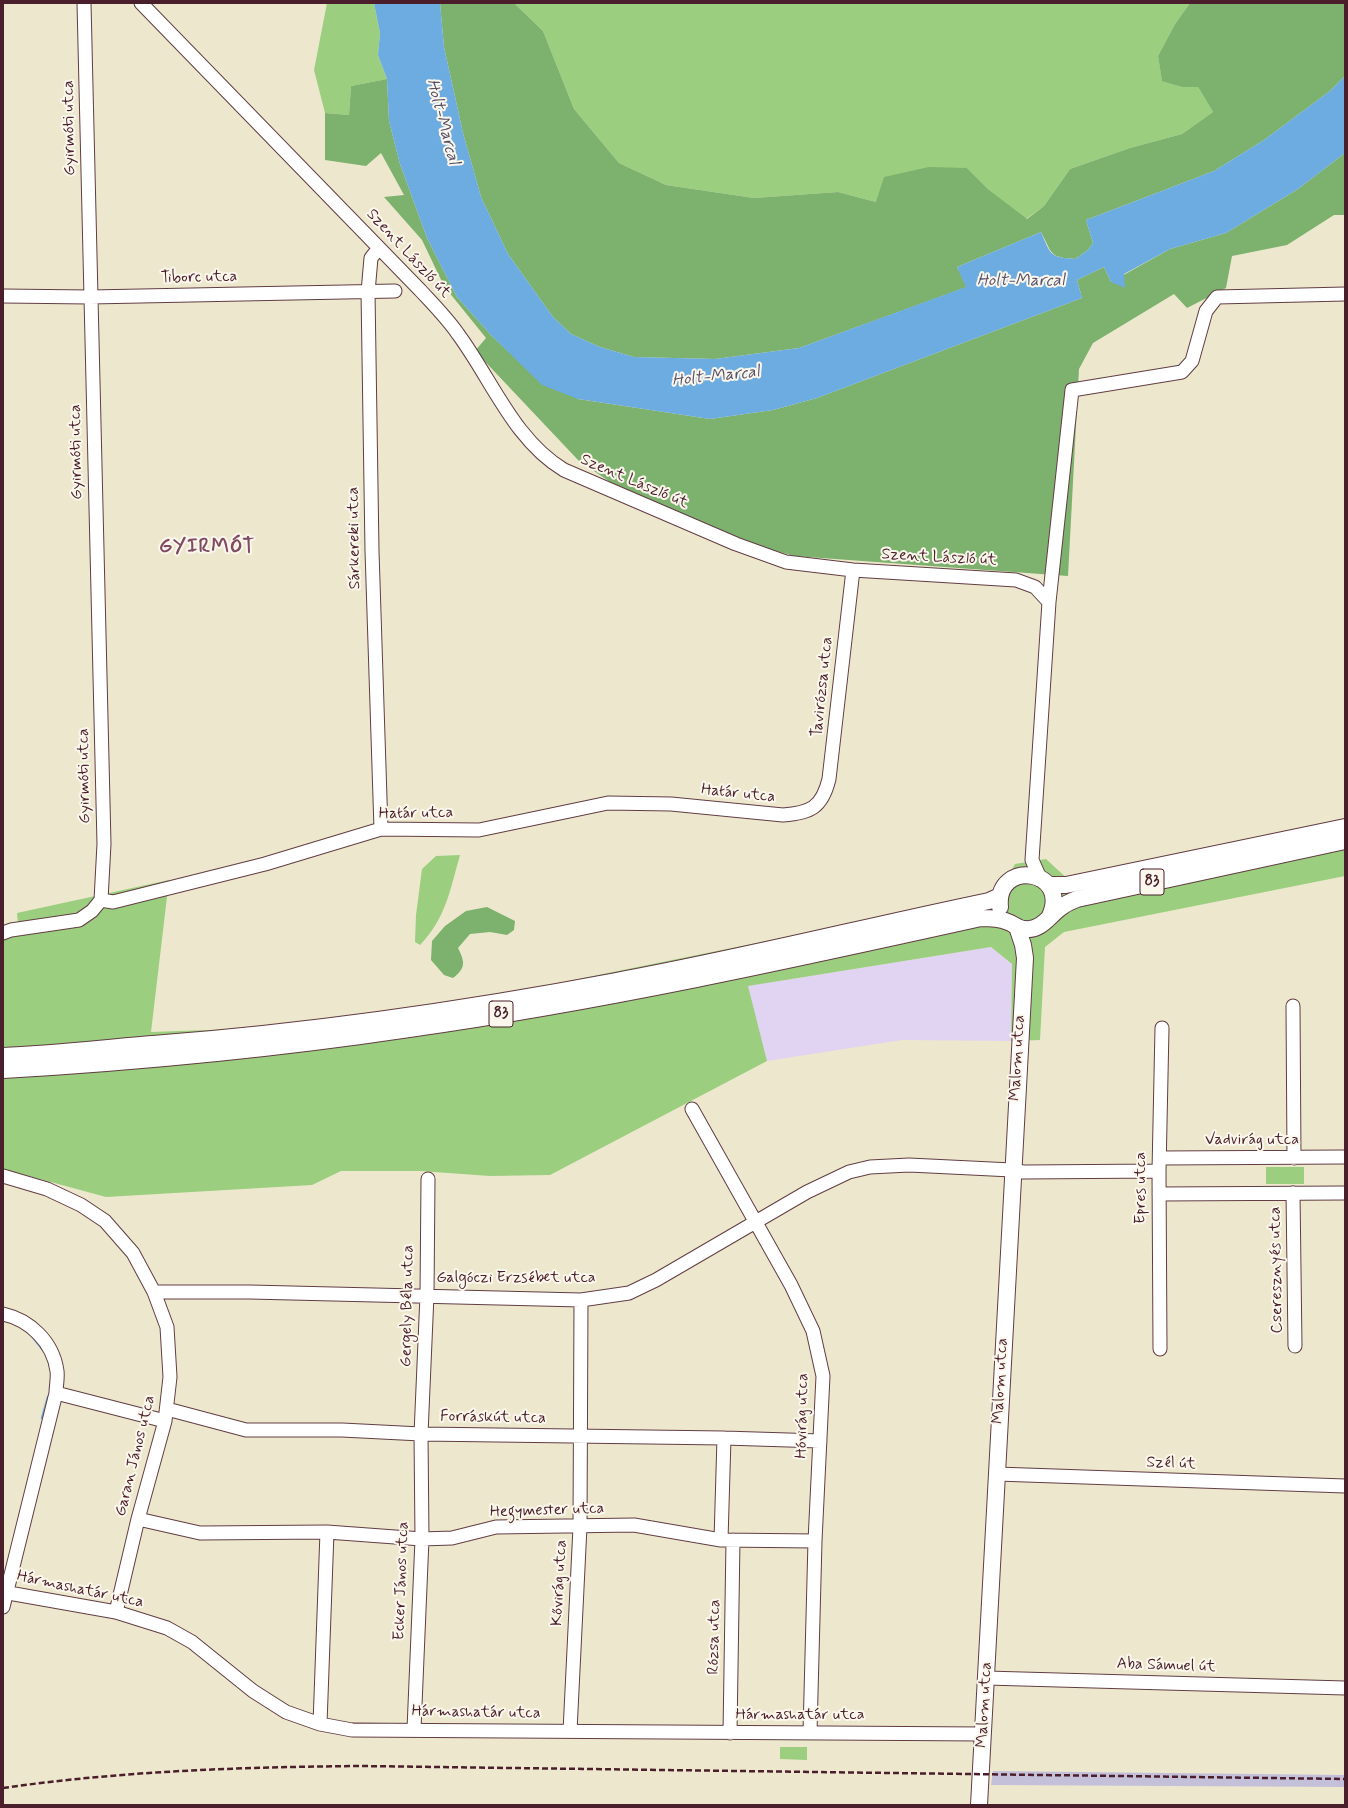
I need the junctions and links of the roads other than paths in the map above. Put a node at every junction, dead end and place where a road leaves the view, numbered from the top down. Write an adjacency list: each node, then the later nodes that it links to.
1 (84, 3): 8 (street, Gyirmóti utca)
2 (141, 3): 3 (street, Szent László út)
3 (379, 248): 5 (street, Sárkereki utca); 9 (street, Szent László út)
4 (395, 291): 5 (street, Tiborc utca)
5 (368, 292): 8 (street, Tiborc utca); 13 (street, Sárkereki utca)
6 (1345, 294): 10 (street)
7 (3, 296): 8 (street, Tiborc utca)
8 (90, 297): 19 (street, Gyirmóti utca)
9 (852, 570): 10 (street, Szent László út); 11 (street, Tavirózsa utca)
10 (1049, 602): 15 (street)
11 (818, 805): 13 (street, Határ utca)
12 (1345, 827): 17 (main road, 83)
13 (381, 830): 19 (street, Határ utca)
14 (1345, 841): 20 (main road, 83)
15 (1032, 860): 16 (street); 17 (street)
16 (1016, 876): 17 (main road, 83); 18 (main road)
17 (1044, 881): 20 (main road)
18 (1000, 896): 21 (main road); 27 (main road, 83)
19 (101, 900): 23 (street)
20 (1049, 918): 22 (main road, 83)
21 (1013, 925): 22 (main road, 83); 24 (main road); 28 (main road, 83)
22 (1034, 928): 24 (main road)
23 (3, 933)
24 (1025, 958): 33 (main road, Malom utca)
25 (1293, 1006): 31 (street)
26 (1162, 1028): 32 (street, Epres utca)
27 (3, 1056)
28 (3, 1070)
29 (692, 1109): 39 (street, Hóvirág utca)
30 (1345, 1157): 31 (street, Vadvirág utca)
31 (1294, 1158): 32 (street, Vadvirág utca)
32 (1159, 1164): 33 (street, Vadvirág utca); 38 (street, Epres utca)
33 (1012, 1170): 39 (street, Galgóczi Erzsébet utca); 52 (main road, Malom utca)
34 (3, 1176): 40 (street, Garan János utca)
35 (428, 1179): 41 (street, Gergely Béla utca)
36 (1293, 1193): 37 (street); 38 (street); 44 (street, Cseresznyés utca)
37 (1345, 1193)
38 (1159, 1194): 45 (street, Epres utca)
39 (754, 1223): 42 (street, Galgóczi Erzsébet utca); 51 (street, Hóvirág utca)
40 (154, 1292): 41 (street, Galgóczi Erzsébet utca); 47 (street, Garan János utca)
41 (427, 1295): 42 (street, Galgóczi Erzsébet utca); 48 (street, Gergely Béla utca)
42 (581, 1300): 49 (street, Kővirág utca)
43 (3, 1314): 46 (street)
44 (1296, 1346)
45 (1160, 1349)
46 (56, 1393): 47 (street, Forráskút utca); 60 (street)
47 (166, 1415): 48 (street, Forráskút utca); 54 (street, Garan János utca)
48 (421, 1434): 49 (street, Forráskút utca); 57 (street, Ecker János utca)
49 (580, 1437): 50 (street, Forráskút utca); 55 (street, Kővirág utca)
50 (724, 1438): 51 (street, Forráskút utca); 58 (street, Rózsa utca)
51 (820, 1441): 59 (street, Hóvirág utca)
52 (997, 1474): 53 (street, Szél út); 63 (main road, Malom utca)
53 (1345, 1486)
54 (138, 1519): 56 (street, Hegymester utca); 62 (street, Garan János utca)
55 (580, 1527): 57 (street, Hegymester utca); 58 (street, Hegymester utca); 67 (street, Kővirág utca)
56 (327, 1532): 57 (street, Hegymester utca); 65 (street)
57 (422, 1539): 66 (street, Ecker János utca)
58 (727, 1540): 59 (street, Hegymester utca); 69 (street, Rózsa utca)
59 (815, 1541): 68 (street, Hóvirág utca)
60 (5, 1592): 61 (street); 62 (street, Hármashatár utca)
61 (3, 1607)
62 (116, 1612): 65 (street, Hármashatár utca)
63 (986, 1678): 64 (street, Aba Sámuel út); 70 (main road, Malom utca)
64 (1345, 1688)
65 (320, 1724): 66 (street, Hármashatár utca)
66 (414, 1729): 67 (street, Hármashatár utca)
67 (570, 1731): 69 (street, Hármashatár utca)
68 (810, 1732): 69 (street, Hármashatár utca); 70 (street, Hármashatár utca)
69 (730, 1733)
70 (983, 1734): 71 (main road, Malom utca)
71 (979, 1805)

